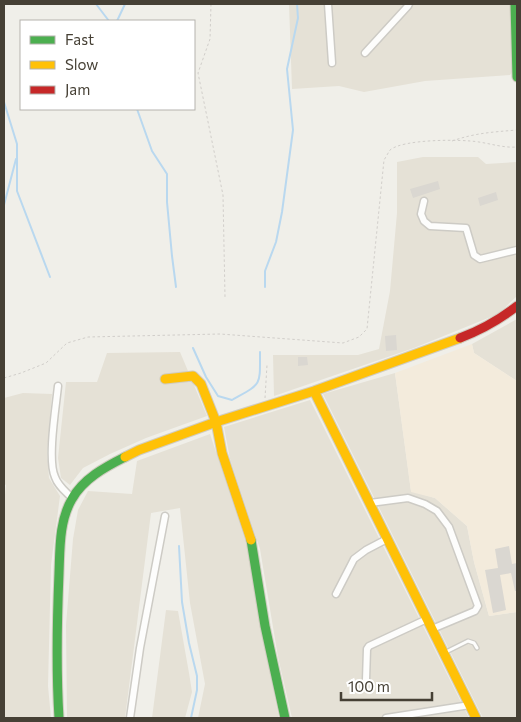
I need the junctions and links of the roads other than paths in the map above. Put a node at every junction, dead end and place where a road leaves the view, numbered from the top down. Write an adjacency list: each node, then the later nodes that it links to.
1 (328, 4): 5 (street)
2 (409, 4): 4 (street)
3 (515, 4): 6 (main road)
4 (365, 52)
5 (332, 63)
6 (517, 77)
7 (424, 201): 8 (street)
8 (517, 250)
9 (517, 306): 12 (main road)
10 (165, 379): 13 (main road)
11 (58, 386): 14 (street)
12 (314, 391): 13 (main road); 15 (main road)
13 (216, 422): 14 (main road); 27 (main road)
14 (72, 498): 25 (main road)
15 (370, 503): 17 (main road); 20 (street)
16 (166, 516): 26 (street)
17 (387, 539): 18 (street); 19 (main road)
18 (336, 594)
19 (427, 618): 20 (main road); 23 (street)
20 (432, 629): 22 (main road)
21 (477, 648): 22 (lane)
22 (444, 653): 24 (main road)
23 (366, 680)
24 (470, 705): 28 (street); 29 (main road)
25 (59, 718)
26 (130, 718)
27 (285, 718)
28 (386, 718)
29 (476, 718)

